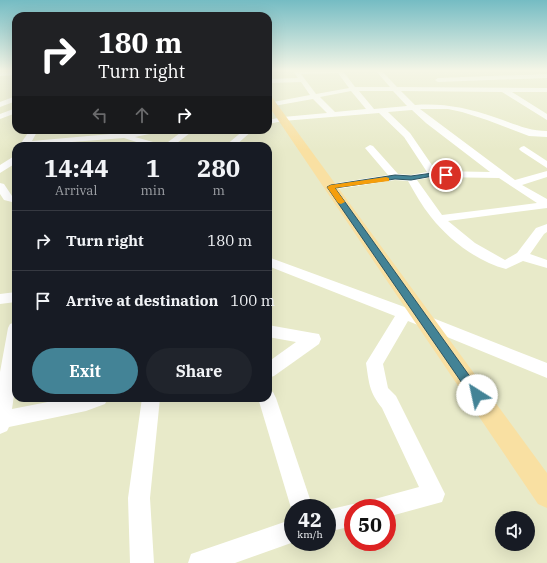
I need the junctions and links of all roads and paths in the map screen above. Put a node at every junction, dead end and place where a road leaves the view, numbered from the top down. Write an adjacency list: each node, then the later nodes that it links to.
1 (300, 97): 7 (street)
2 (315, 97): 14 (street)
3 (360, 97): 11 (street)
4 (405, 97): 9 (street)
5 (516, 97): 16 (street)
6 (12, 100): 8 (street)
7 (272, 100)
8 (1, 104)
9 (414, 108): 12 (street); 22 (street); 36 (street)
10 (272, 110): 17 (main road)
11 (372, 111): 12 (street); 14 (street)
12 (382, 111): 34 (street)
13 (12, 112): 15 (street)
14 (334, 114): 17 (street)
15 (0, 117)
16 (547, 118)
17 (275, 121): 41 (main road)
18 (122, 134): 23 (street)
19 (138, 134): 23 (street)
20 (184, 134): 27 (street)
21 (244, 134): 28 (street)
22 (547, 134)
23 (118, 136): 24 (street); 25 (street); 26 (street)
24 (56, 142)
25 (108, 142)
26 (143, 142)
27 (173, 142)
28 (234, 142)
29 (370, 148): 37 (street)
30 (524, 149): 32 (street)
31 (12, 161): 33 (street)
32 (547, 165)
33 (0, 170)
34 (433, 174): 36 (street); 38 (street)
35 (547, 174): 39 (street)
36 (502, 175): 39 (street)
37 (395, 177): 38 (street); 41 (street)
38 (411, 178): 46 (street)
39 (513, 184): 44 (street)
40 (0, 186): 42 (street)
41 (331, 187): 54 (main road)
42 (12, 195)
43 (12, 199): 45 (street)
44 (547, 204): 46 (street)
45 (0, 208)
46 (439, 219): 48 (street)
47 (547, 228): 48 (street)
48 (522, 256): 50 (street)
49 (272, 263): 53 (street)
50 (547, 264)
51 (12, 298): 52 (street)
52 (0, 299)
53 (405, 313): 54 (street); 65 (street)
54 (425, 321): 58 (street); 63 (main road)
55 (272, 332): 57 (street)
56 (12, 352): 62 (street)
57 (272, 368)
58 (547, 371)
59 (89, 402): 62 (street)
60 (151, 402): 67 (street)
61 (268, 402): 64 (street)
62 (0, 422)
63 (547, 495)
64 (299, 499)
65 (396, 504)
66 (284, 534): 68 (street)
67 (142, 563)
68 (200, 563)

